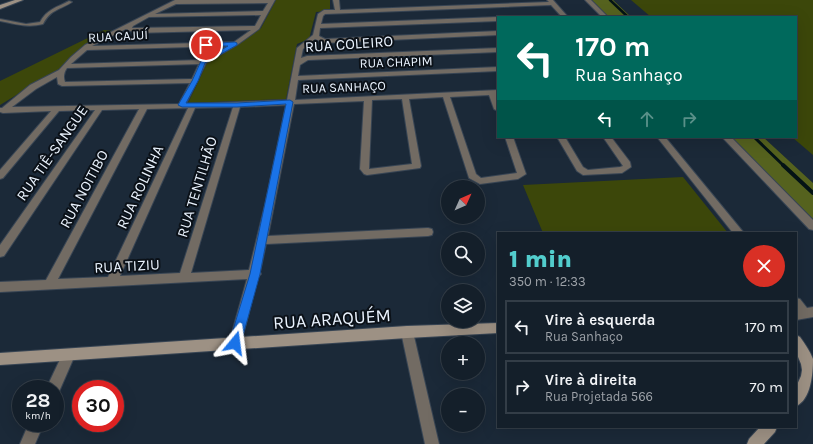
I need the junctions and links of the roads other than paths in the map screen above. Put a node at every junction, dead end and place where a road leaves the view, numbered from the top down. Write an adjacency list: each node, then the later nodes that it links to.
1 (20, 0): 8 (street)
2 (271, 0): 5 (street); 10 (street)
3 (336, 0): 9 (street)
4 (588, 0): 13 (street)
5 (177, 1): 11 (street)
6 (70, 2): 15 (lane)
7 (551, 2): 9 (street); 12 (street)
8 (0, 7)
9 (338, 12): 17 (street)
10 (266, 13): 11 (street); 18 (street)
11 (147, 16): 16 (street)
12 (564, 16)
13 (604, 16)
14 (497, 19): 17 (street)
15 (0, 20)
16 (130, 25): 18 (street); 22 (street)
17 (318, 26): 20 (street)
18 (257, 28): 21 (street)
19 (497, 33): 20 (street)
20 (316, 36): 25 (street)
21 (235, 44): 22 (street, RUA CAJUÍ); 24 (street)
22 (80, 50): 26 (street, RUA CAJUÍ)
23 (497, 50): 25 (street, RUA COLEIRO)
24 (203, 62): 26 (street); 29 (street)
25 (297, 64): 28 (street, RUA COLEIRO)
26 (64, 69): 29 (street); 42 (street)
27 (497, 69): 28 (street, RUA CHAPIM)
28 (295, 78): 34 (street, RUA COLEIRO)
29 (195, 81): 36 (street)
30 (495, 93): 31 (street, RUA SANHAÇO); 35 (street)
31 (446, 95): 32 (street, RUA SANHAÇO); 43 (street)
32 (405, 97): 33 (street, RUA SANHAÇO); 33 (street)
33 (368, 99): 34 (street, RUA SANHAÇO)
34 (290, 102): 38 (street, RUA SANHAÇO); 52 (street, RUA COLEIRO)
35 (497, 103)
36 (182, 105): 37 (street, RUA SANHAÇO); 39 (street, RUA SANHAÇO)
37 (193, 105): 38 (street, RUA SANHAÇO); 56 (street, RUA ROLINHA)
38 (237, 105): 55 (street, RUA TENTILHÃO)
39 (144, 107): 40 (street, RUA SANHAÇO); 57 (street, RUA NOITIBO)
40 (100, 108): 41 (street, RUA SANHAÇO); 53 (street, RUA TIÊ-SANGUE)
41 (56, 109): 42 (street, RUA SANHAÇO); 48 (street)
42 (1, 111)
43 (509, 138)
44 (562, 138): 45 (street)
45 (608, 138)
46 (662, 138): 51 (street)
47 (727, 138): 49 (street)
48 (0, 176)
49 (813, 226)
50 (428, 232): 52 (street)
51 (738, 232)
52 (262, 240): 54 (street, RUA COLEIRO)
53 (0, 253)
54 (255, 274): 55 (street, RUA TIZIU); 64 (street, RUA COLEIRO)
55 (184, 278): 56 (street, RUA TIZIU)
56 (112, 281): 57 (street, RUA TIZIU)
57 (49, 285): 58 (street, RUA TIZIU)
58 (0, 287)
59 (797, 304): 60 (street)
60 (805, 313)
61 (497, 328): 62 (street, RUA ARAQUÉM)
62 (406, 332): 64 (street, RUA ARAQUÉM); 73 (street)
63 (797, 342): 67 (street)
64 (235, 343): 65 (street, RUA ARAQUÉM)
65 (69, 355): 66 (street, RUA ARAQUÉM); 68 (street)
66 (0, 359)
67 (812, 374): 69 (street)
68 (57, 380)
69 (797, 397)
70 (769, 428): 74 (street)
71 (33, 432): 72 (street)
72 (27, 444)
73 (432, 444)
74 (754, 444)

